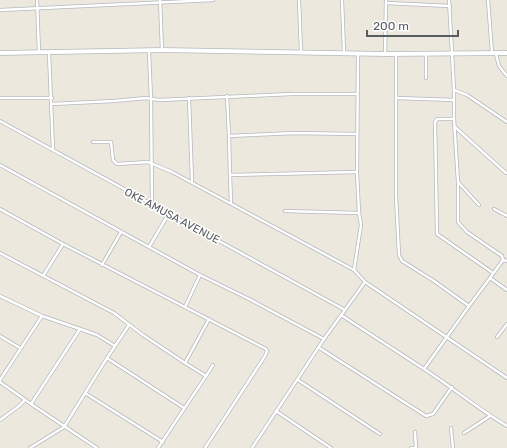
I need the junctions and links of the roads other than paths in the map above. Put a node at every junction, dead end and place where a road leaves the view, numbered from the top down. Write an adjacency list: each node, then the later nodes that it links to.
1 (37, 0): 10 (street)
2 (212, 0): 7 (street)
3 (299, 0): 16 (street)
4 (342, 0): 18 (street)
5 (449, 0): 9 (street)
6 (488, 0): 19 (street)
7 (160, 1): 10 (street); 12 (street)
8 (386, 1): 9 (street); 22 (street)
9 (450, 6): 25 (street)
10 (37, 8): 11 (street); 14 (street)
11 (0, 10)
12 (162, 50): 13 (street); 16 (street)
13 (149, 51): 15 (street); 35 (street)
14 (39, 52): 15 (street); 17 (street)
15 (49, 52): 32 (street)
16 (301, 52): 18 (street)
17 (0, 53)
18 (344, 53): 21 (street)
19 (494, 53): 20 (street); 25 (street); 26 (street)
20 (507, 53)
21 (358, 54): 22 (street); 29 (street)
22 (385, 54): 23 (street)
23 (396, 54): 24 (street); 34 (street)
24 (426, 54): 25 (street); 27 (street)
25 (452, 54): 28 (street)
26 (507, 76)
27 (426, 78)
28 (454, 90): 36 (street); 40 (street)
29 (358, 94): 30 (street); 42 (street)
30 (228, 96): 33 (street); 43 (street)
31 (0, 98): 32 (street)
32 (52, 98): 37 (street)
33 (189, 98): 35 (street); 51 (street)
34 (397, 98): 36 (street); 77 (street)
35 (151, 99): 37 (street); 46 (street)
36 (454, 100): 38 (street)
37 (52, 104): 45 (street)
38 (454, 119): 41 (street); 70 (street)
39 (0, 121): 45 (street, OKE AMUSA AVENUE)
40 (507, 122)
41 (455, 126): 49 (street); 52 (street)
42 (356, 134): 43 (street); 48 (street)
43 (230, 136): 50 (street)
44 (93, 142): 46 (street)
45 (53, 150): 54 (street, OKE AMUSA AVENUE)
46 (152, 163): 51 (street); 54 (street)
47 (0, 165): 62 (street)
48 (357, 172): 50 (street); 60 (street)
49 (506, 173)
50 (230, 174): 53 (street)
51 (192, 181): 53 (street)
52 (458, 182): 55 (street); 66 (street)
53 (231, 202): 69 (street)
54 (152, 204): 59 (street, OKE AMUSA AVENUE)
55 (479, 205)
56 (494, 209): 61 (street)
57 (0, 210): 63 (street)
58 (285, 211): 60 (street)
59 (169, 213): 64 (street); 79 (street, OKE AMUSA AVENUE)
60 (359, 213): 69 (street)
61 (507, 216)
62 (121, 232): 64 (street); 68 (street)
63 (63, 244): 68 (street); 72 (street)
64 (149, 247): 71 (street)
65 (0, 253): 72 (street)
66 (504, 260): 67 (street); 70 (street)
67 (507, 261)
68 (102, 265): 78 (street)
69 (354, 270): 74 (street)
70 (493, 272): 73 (street)
71 (200, 275): 78 (street); 89 (street)
72 (43, 276): 84 (street)
73 (490, 278): 75 (street); 77 (street)
74 (365, 282): 79 (street); 88 (street)
75 (507, 290)
76 (0, 296): 81 (street)
77 (469, 306): 88 (street)
78 (184, 307): 82 (street)
79 (345, 310): 80 (street)
80 (341, 315): 89 (street); 96 (street)
81 (42, 316): 85 (street); 92 (street)
82 (209, 319): 94 (street); 119 (street)
83 (507, 324): 87 (street)
84 (129, 325): 90 (street); 94 (street)
85 (80, 329): 90 (street); 104 (street)
86 (0, 336): 92 (street)
87 (497, 337)
88 (446, 338): 96 (street); 98 (street)
89 (324, 339): 91 (street)
90 (115, 346): 93 (street)
91 (318, 347): 99 (street); 101 (street)
92 (20, 348): 100 (street)
93 (107, 358): 102 (street); 105 (street)
94 (185, 363): 97 (street)
95 (212, 365): 97 (street)
96 (424, 369): 101 (street)
97 (206, 376): 105 (street)
98 (507, 378)
99 (298, 380): 106 (street); 114 (street)
100 (0, 381): 103 (street)
101 (452, 387): 107 (street)
102 (85, 392): 110 (street); 115 (street)
103 (25, 400): 104 (street); 108 (street)
104 (31, 404): 110 (street)
105 (184, 408): 115 (street)
106 (276, 412): 120 (street); 121 (street)
107 (490, 416): 109 (street); 113 (street)
108 (0, 420)
109 (507, 426)
110 (64, 427): 116 (street); 117 (street)
111 (451, 428): 124 (street)
112 (415, 432): 123 (street)
113 (464, 433)
114 (380, 434)
115 (163, 442): 118 (street)
116 (30, 448)
117 (97, 448)
118 (158, 448)
119 (205, 448)
120 (252, 448)
121 (331, 448)
122 (411, 448): 123 (street)
123 (415, 448)
124 (453, 448)

